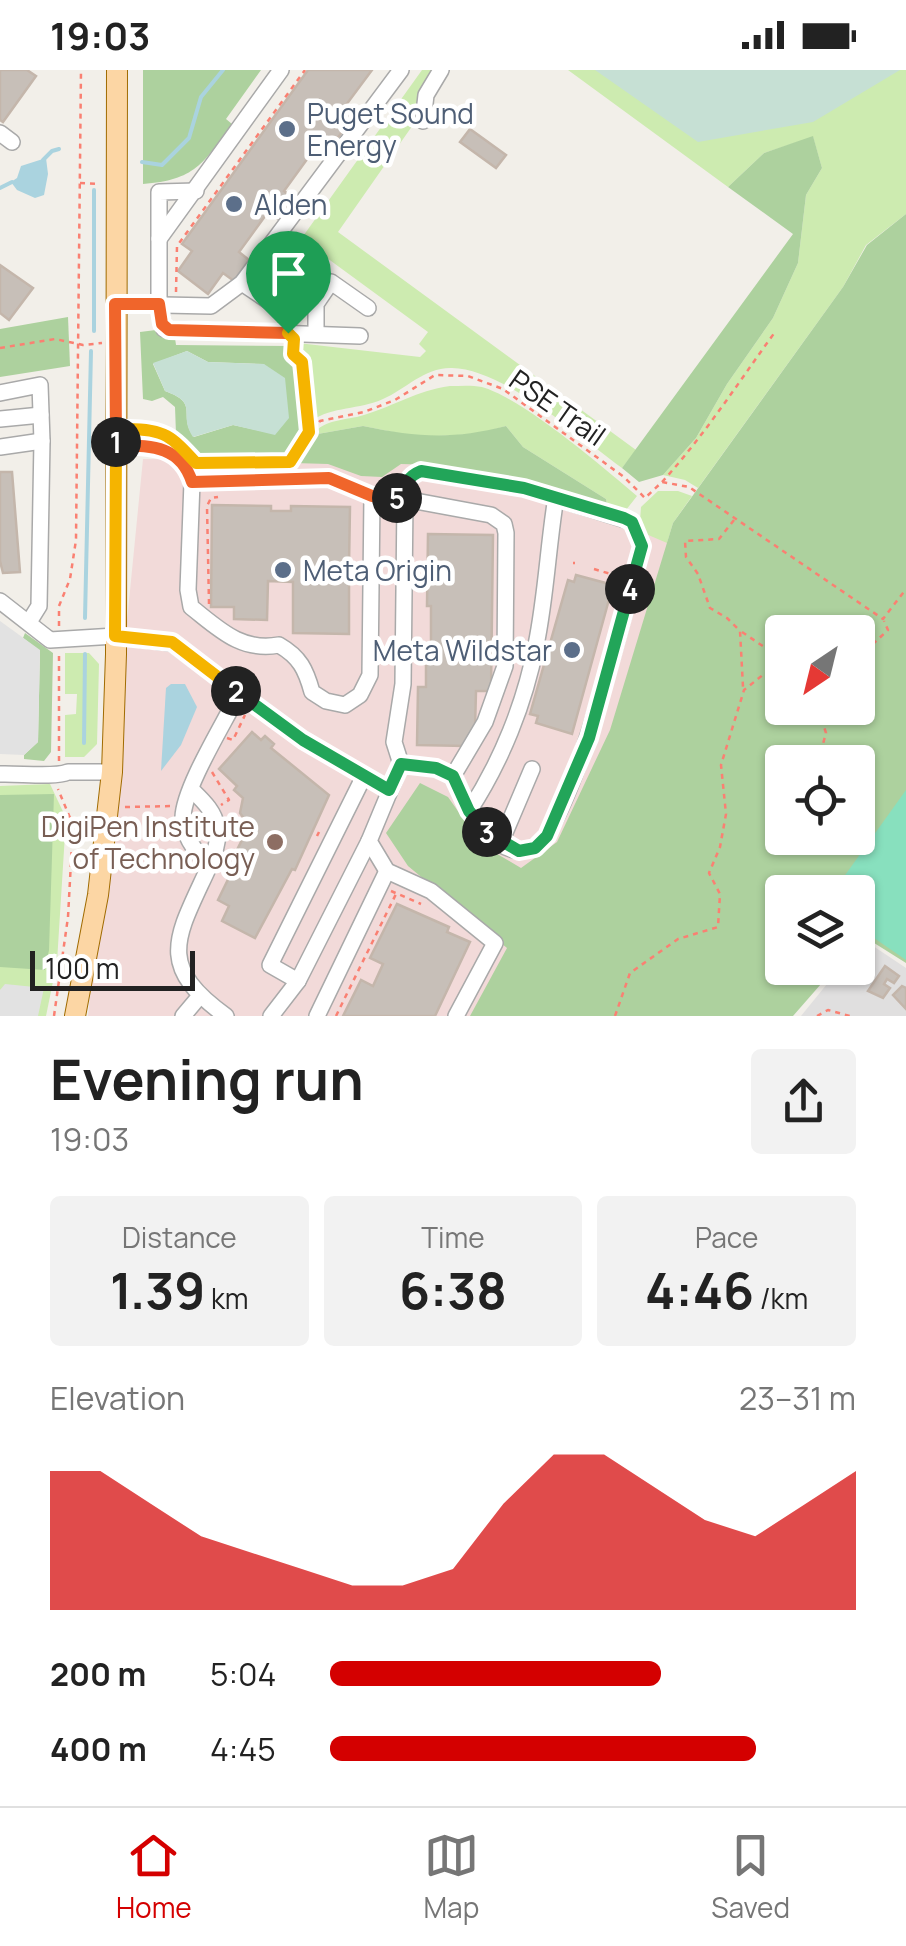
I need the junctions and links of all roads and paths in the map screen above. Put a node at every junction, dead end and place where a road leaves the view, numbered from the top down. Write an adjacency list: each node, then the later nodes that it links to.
1 (81, 70): 8 (path)
2 (117, 70): 14 (main road)
3 (281, 70): 10 (lane)
4 (305, 70): 13 (path)
5 (401, 70): 12 (lane)
6 (441, 70): 7 (lane)
7 (423, 121)
8 (80, 184): 9 (path); 21 (path)
9 (102, 184)
10 (196, 191): 11 (lane); 11 (lane)
11 (160, 239): 15 (lane)
12 (242, 283): 15 (lane); 18 (lane)
13 (181, 296)
14 (115, 304): 15 (lane); 22 (main road)
15 (159, 304): 18 (lane)
16 (368, 308): 19 (lane)
17 (775, 332): 34 (path)
18 (288, 333): 19 (lane); 27 (path)
19 (316, 334): 20 (lane)
20 (360, 336)
21 (78, 343): 22 (path); 23 (path); 46 (path)
22 (115, 343): 28 (main road)
23 (0, 348)
24 (0, 393): 25 (lane)
25 (41, 415): 26 (lane); 29 (lane)
26 (0, 420)
27 (309, 432): 32 (path, PSE Trail); 34 (path, PSE Trail)
28 (116, 437): 30 (path); 33 (lane); 49 (main road)
29 (42, 440): 31 (lane); 47 (lane)
30 (178, 444)
31 (0, 447)
32 (196, 463)
33 (192, 482): 35 (lane); 45 (lane)
34 (662, 482): 39 (path, PSE Trail)
35 (372, 496): 38 (lane); 45 (lane)
36 (218, 497): 45 (path)
37 (556, 498): 38 (lane); 71 (lane); 73 (lane)
38 (405, 499): 58 (lane); 64 (lane)
39 (735, 518): 44 (path, PSE Trail); 48 (path)
40 (594, 569): 41 (path)
41 (614, 576)
42 (906, 590): 44 (path)
43 (0, 604): 47 (lane)
44 (883, 620): 50 (path)
45 (214, 624)
46 (59, 626)
47 (36, 628): 49 (lane)
48 (740, 631): 51 (path); 54 (path)
49 (115, 636): 55 (lane); 62 (main road)
50 (875, 642)
51 (765, 647)
52 (59, 648): 61 (path)
53 (765, 674): 54 (path)
54 (744, 690): 88 (path)
55 (240, 693): 65 (lane); 66 (lane)
56 (245, 716): 57 (path)
57 (227, 738)
58 (401, 764): 64 (lane); 67 (lane)
59 (532, 769): 73 (lane)
60 (211, 771): 68 (path)
61 (58, 772): 62 (lane); 63 (lane); 81 (path)
62 (112, 772): 82 (main road)
63 (0, 774)
64 (453, 776): 71 (lane)
65 (363, 778): 67 (lane); 78 (lane)
66 (191, 789): 74 (lane); 74 (lane)
67 (389, 790): 72 (lane)
68 (229, 800)
69 (171, 805): 70 (path)
70 (126, 807)
71 (469, 811): 73 (lane)
72 (368, 841): 75 (lane); 78 (lane)
73 (501, 842)
74 (210, 865): 79 (lane)
75 (388, 880): 76 (path); 80 (lane); 87 (lane)
76 (396, 894): 77 (path); 86 (path)
77 (421, 904)
78 (296, 984): 80 (lane); 85 (lane)
79 (199, 997): 83 (lane); 84 (lane)
80 (320, 1010)
81 (54, 1016)
82 (76, 1016)
83 (183, 1016)
84 (226, 1016)
85 (271, 1016)
86 (336, 1016)
87 (456, 1016)
88 (615, 1016)
89 (817, 1016): 90 (path)
90 (850, 1016)

